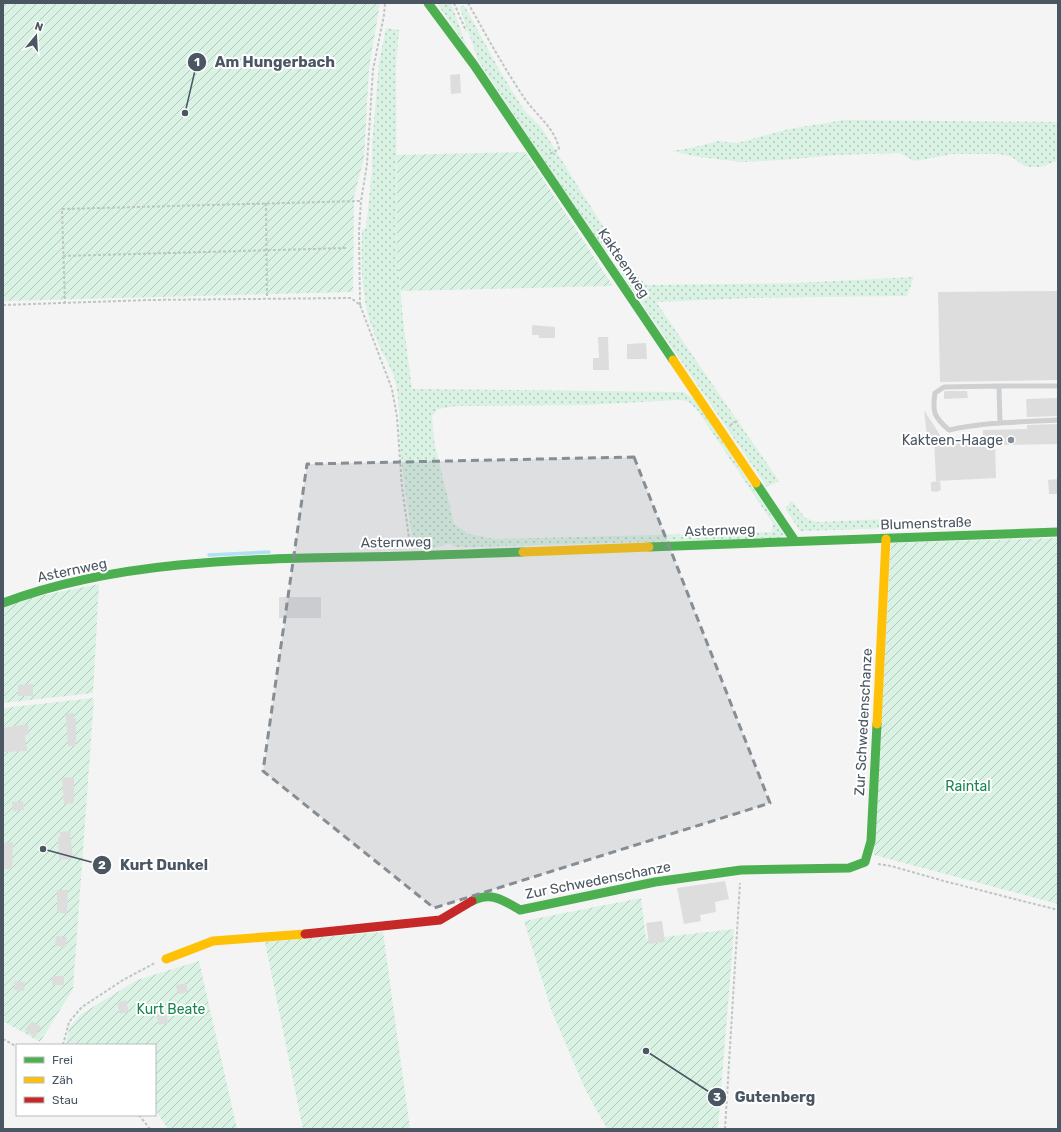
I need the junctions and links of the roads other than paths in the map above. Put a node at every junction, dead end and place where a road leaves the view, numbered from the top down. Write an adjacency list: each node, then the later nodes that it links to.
1 (428, 3): 8 (street, Kakteenweg)
2 (998, 386): 3 (lane); 5 (lane); 5 (lane)
3 (1058, 386)
4 (1058, 420): 5 (lane)
5 (1000, 423)
6 (1058, 532): 7 (street, Blumenstraße)
7 (886, 539): 8 (street, Blumenstraße); 10 (street, Zur Schwedenschanze)
8 (795, 541): 9 (street, Asternweg)
9 (3, 603)
10 (166, 959)

